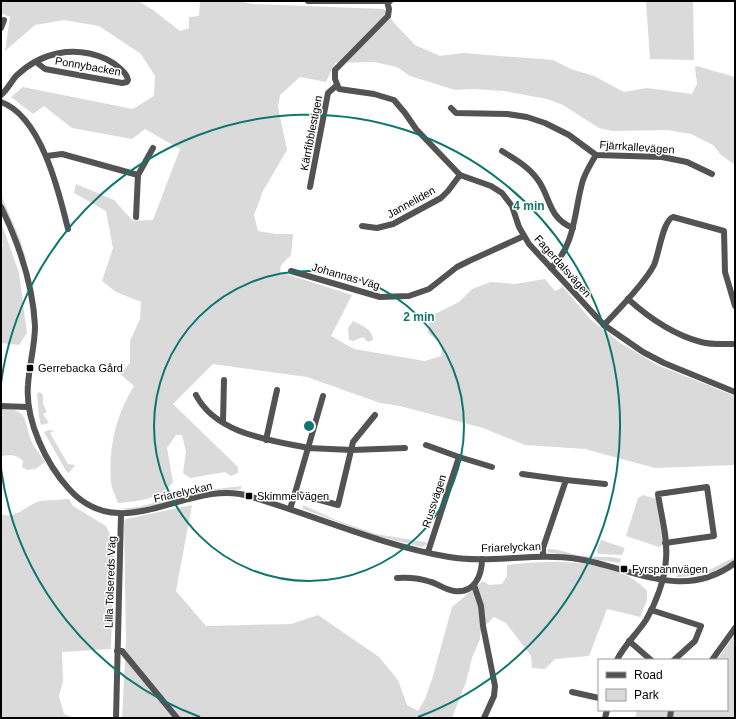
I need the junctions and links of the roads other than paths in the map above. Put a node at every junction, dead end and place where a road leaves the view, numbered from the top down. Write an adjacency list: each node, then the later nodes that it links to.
1 (308, 1): 2 (street)
2 (389, 1): 6 (street)
3 (4, 20): 4 (street)
4 (1, 28)
5 (36, 62): 5 (street, Ponnybacken); 7 (street, Ponnybacken)
6 (336, 86): 16 (street, Fagerdalsvägen); 17 (street, Kärrfibblestigen)
7 (1, 96)
8 (1, 102): 13 (street)
9 (451, 108): 12 (street, Fjärrkallevägen)
10 (153, 148): 15 (street)
11 (502, 151): 21 (street)
12 (596, 155): 14 (street, Fjärrkallevägen); 21 (street)
13 (47, 156): 15 (street); 22 (street)
14 (712, 174)
15 (138, 175): 19 (street)
16 (460, 175): 20 (street, Janneliden); 23 (street, Fagerdalsvägen)
17 (310, 187)
18 (1, 207): 36 (street, Friarelyckan)
19 (136, 217)
20 (362, 226)
21 (573, 228): 24 (street)
22 (68, 229)
23 (524, 236): 24 (street, Fagerdalsvägen); 25 (street, Johannas Väg)
24 (551, 268): 28 (street, Fagerdalsvägen)
25 (291, 270)
26 (628, 299): 27 (street); 28 (street); 29 (street)
27 (735, 306)
28 (604, 325): 32 (street, Fagerdalsvägen)
29 (735, 344)
30 (224, 380): 38 (street)
31 (277, 390): 39 (street)
32 (735, 392)
33 (196, 395): 38 (street)
34 (323, 396): 41 (street)
35 (1, 406): 36 (street)
36 (27, 407): 51 (street, Friarelyckan)
37 (375, 415): 43 (street)
38 (223, 422): 39 (street)
39 (266, 440): 41 (street)
40 (426, 445): 44 (street)
41 (308, 448): 43 (street); 49 (street)
42 (405, 448): 43 (street)
43 (352, 450): 49 (street)
44 (459, 456): 45 (street); 53 (street, Russvägen)
45 (492, 467)
46 (522, 474): 47 (street)
47 (566, 480): 48 (street); 54 (street)
48 (605, 484)
49 (295, 493): 50 (street)
50 (290, 509): 51 (street, Friarelyckan); 53 (street, Friarelyckan)
51 (121, 514): 63 (street, Lilla Tolsereds Väg)
52 (665, 542): 52 (street); 58 (street)
53 (428, 552): 55 (street, Friarelyckan)
54 (543, 556): 55 (street, Friarelyckan); 58 (street, Friarelyckan)
55 (482, 559): 59 (street)
56 (735, 563): 58 (street, Friarelyckan)
57 (397, 578): 59 (street)
58 (662, 580): 60 (street)
59 (474, 585): 72 (street)
60 (651, 610): 62 (street); 66 (street)
61 (735, 628): 67 (street)
62 (629, 641): 64 (street); 65 (street)
63 (118, 651): 70 (street, Lilla Tolsereds Väg); 71 (street)
64 (618, 659)
65 (650, 659)
66 (675, 659)
67 (713, 659)
68 (572, 692): 69 (street)
69 (598, 698)
70 (116, 718)
71 (177, 718)
72 (484, 718)

